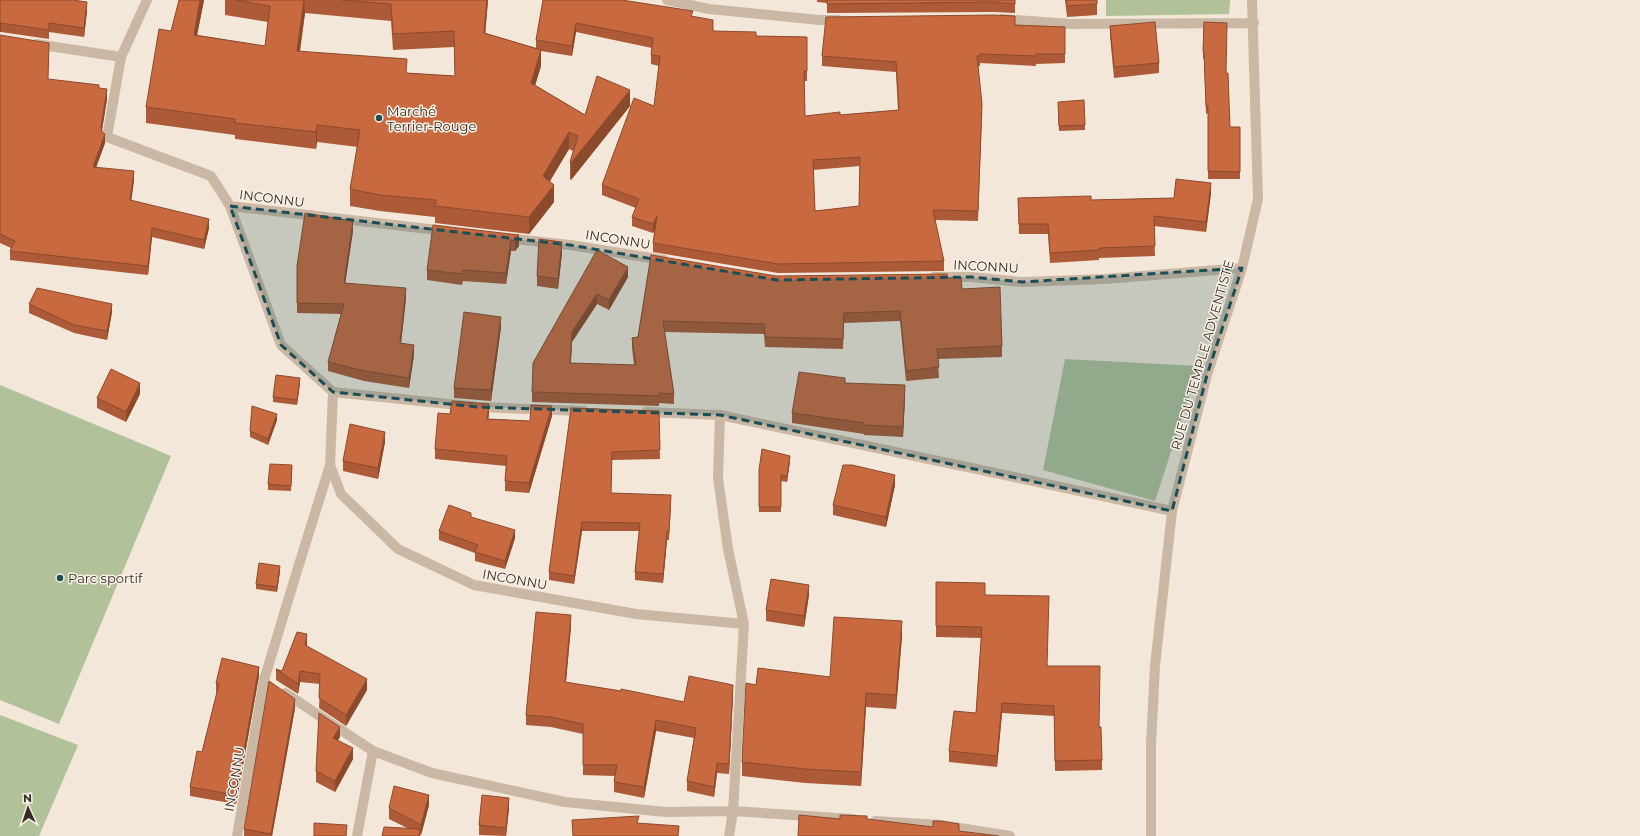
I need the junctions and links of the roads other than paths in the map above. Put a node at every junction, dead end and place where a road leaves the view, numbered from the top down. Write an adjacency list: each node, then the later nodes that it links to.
1 (147, 0): 9 (street, INCONNU)
2 (667, 0): 4 (street)
3 (1252, 0): 7 (street, RUE DU TEMPLE ADVENTISTE)
4 (710, 4): 6 (street)
5 (994, 18): 7 (street)
6 (851, 20)
7 (1254, 23): 14 (street, RUE DU TEMPLE ADVENTISTE)
8 (23, 42): 9 (street)
9 (121, 57): 10 (street, INCONNU)
10 (230, 206): 11 (street, INCONNU); 16 (street, INCONNU)
11 (459, 232)
12 (499, 237): 13 (street, INCONNU)
13 (674, 262)
14 (1242, 268): 15 (street, INCONNU); 21 (street, RUE DU TEMPLE ADVENTISTE)
15 (924, 278)
16 (333, 392): 17 (street); 20 (street, INCONNU)
17 (598, 411)
18 (634, 412): 19 (street)
19 (720, 415): 21 (street); 22 (street)
20 (330, 465): 22 (street, INCONNU); 23 (street, INCONNU)
21 (1172, 511): 30 (street, RUE DU TEMPLE ADVENTISTE)
22 (744, 624): 25 (street)
23 (271, 684): 24 (street); 26 (street, INCONNU)
24 (374, 751): 25 (street); 27 (street)
25 (733, 810): 28 (street); 29 (street)
26 (237, 836)
27 (358, 836)
28 (729, 836)
29 (1010, 836)
30 (1151, 836)

